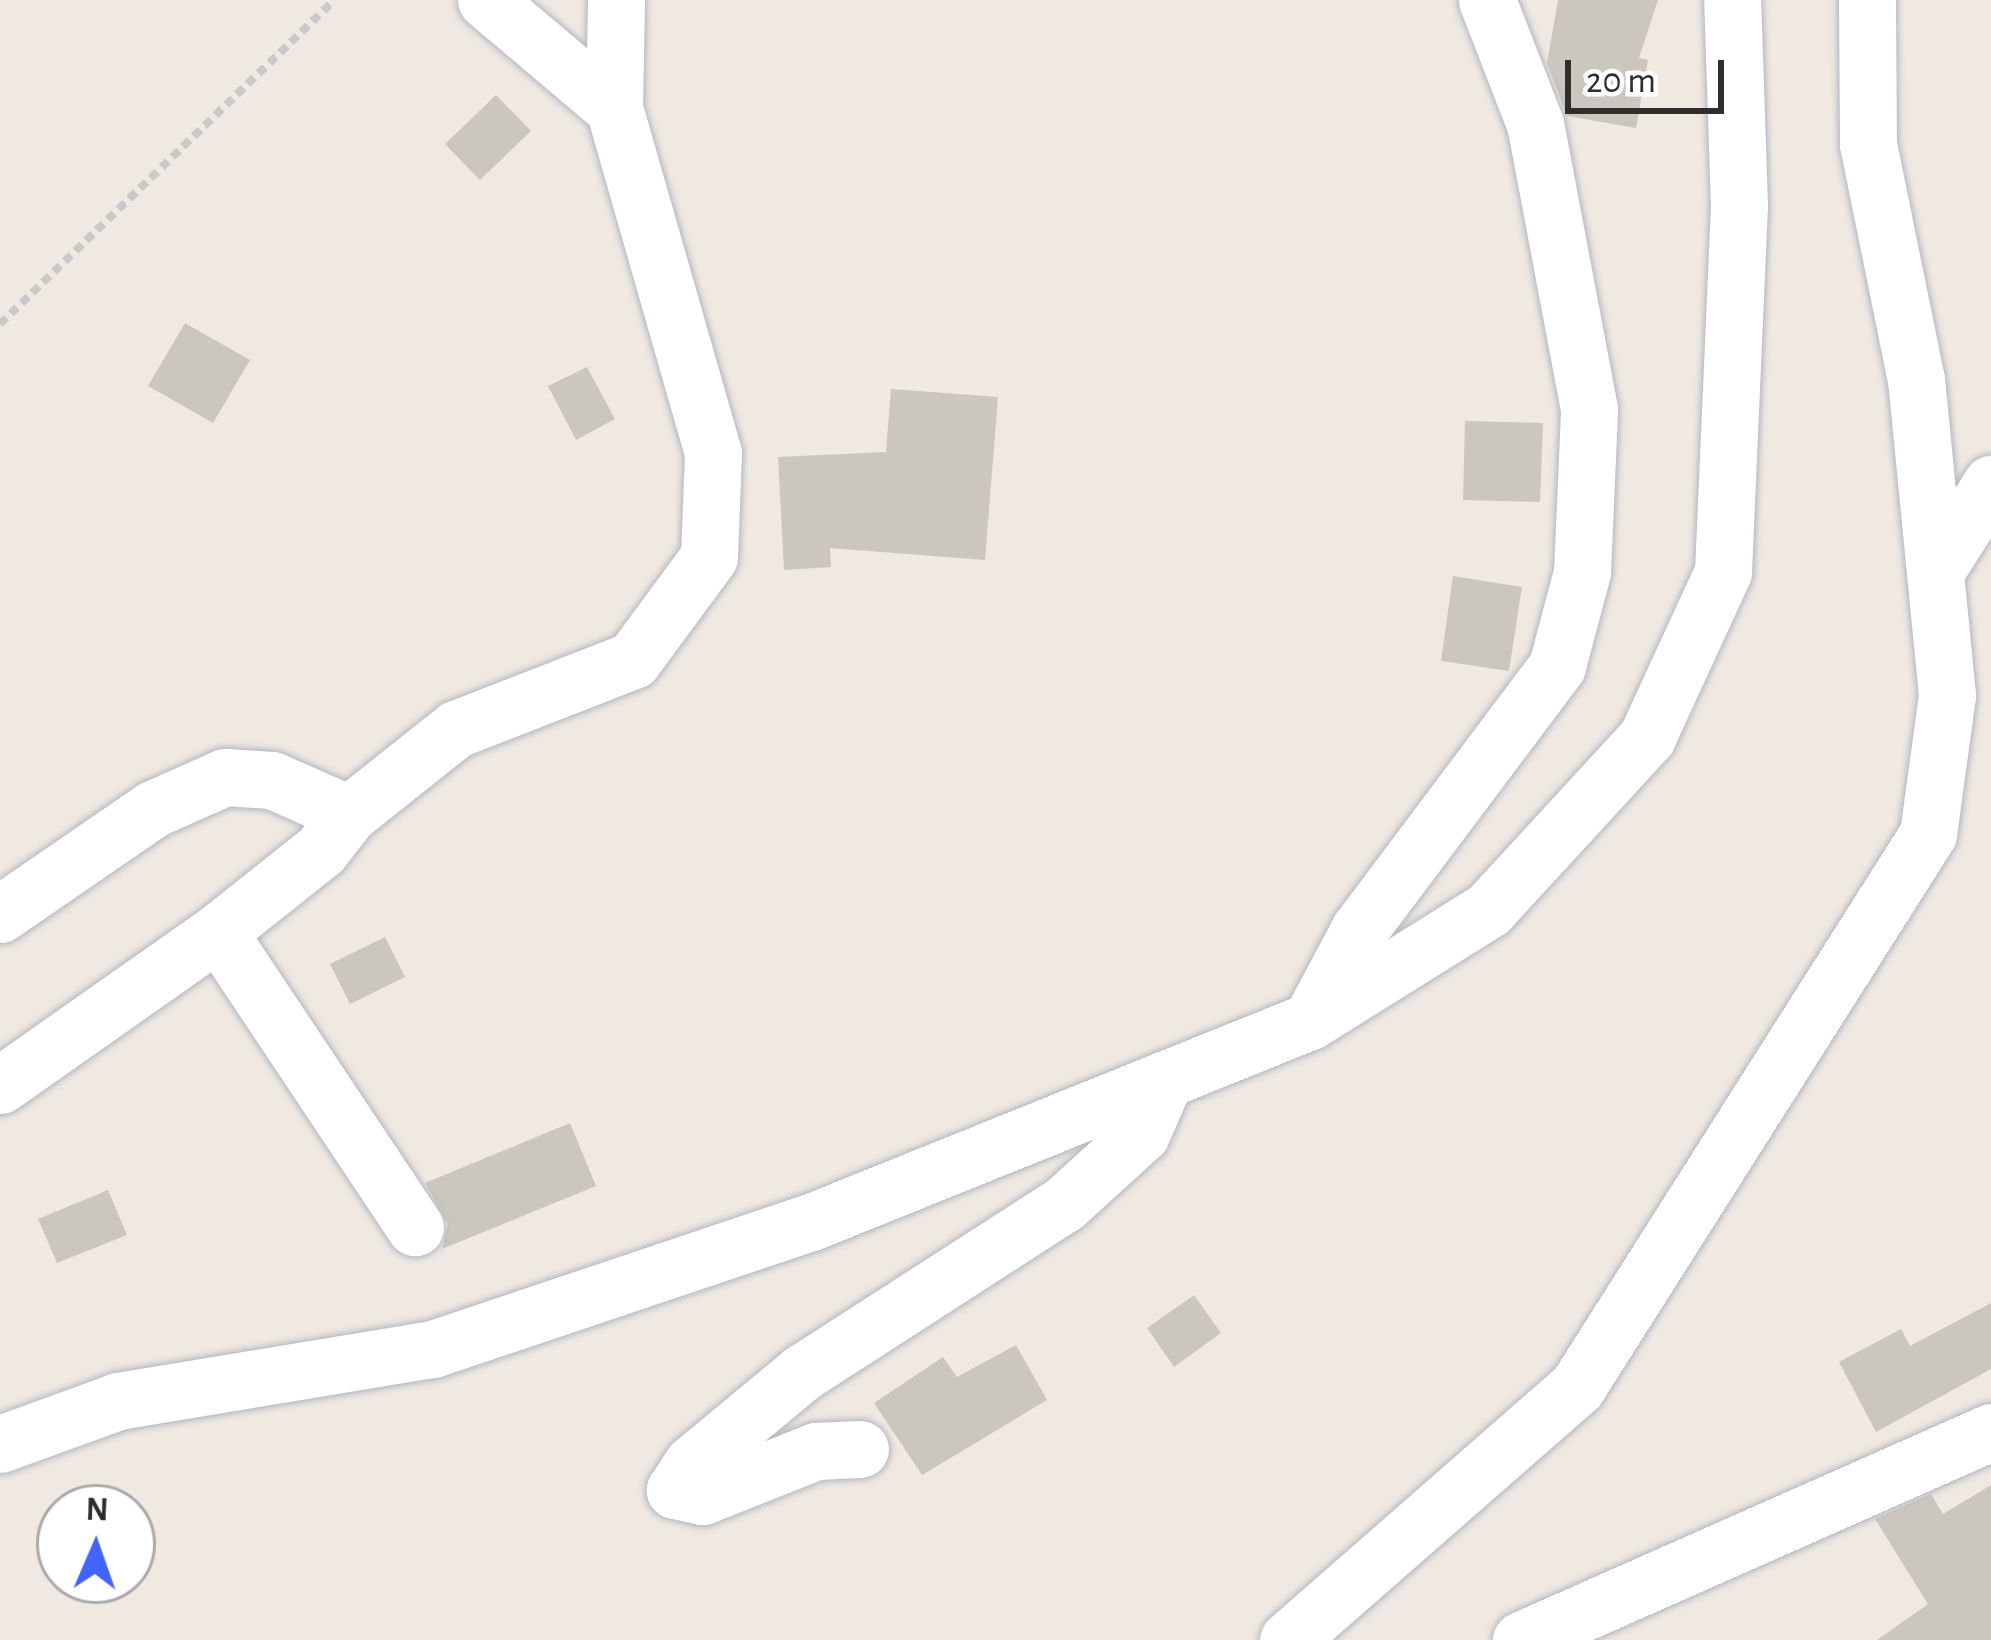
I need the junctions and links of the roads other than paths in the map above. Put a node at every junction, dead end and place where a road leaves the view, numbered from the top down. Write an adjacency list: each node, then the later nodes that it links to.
1 (486, 0): 6 (street)
2 (616, 0): 6 (street)
3 (1487, 0): 12 (street)
4 (1732, 0): 12 (street)
5 (1867, 0): 8 (street)
6 (614, 108): 9 (street)
7 (1991, 484): 8 (street)
8 (1937, 569): 19 (street)
9 (349, 814): 10 (street); 11 (street)
10 (0, 914)
11 (218, 932): 14 (street); 15 (street)
12 (1310, 1022): 13 (street)
13 (1165, 1079): 17 (street); 18 (street)
14 (0, 1085)
15 (415, 1227)
16 (1991, 1432): 20 (street)
17 (0, 1444)
18 (860, 1449)
19 (1288, 1640)
20 (1521, 1640)

